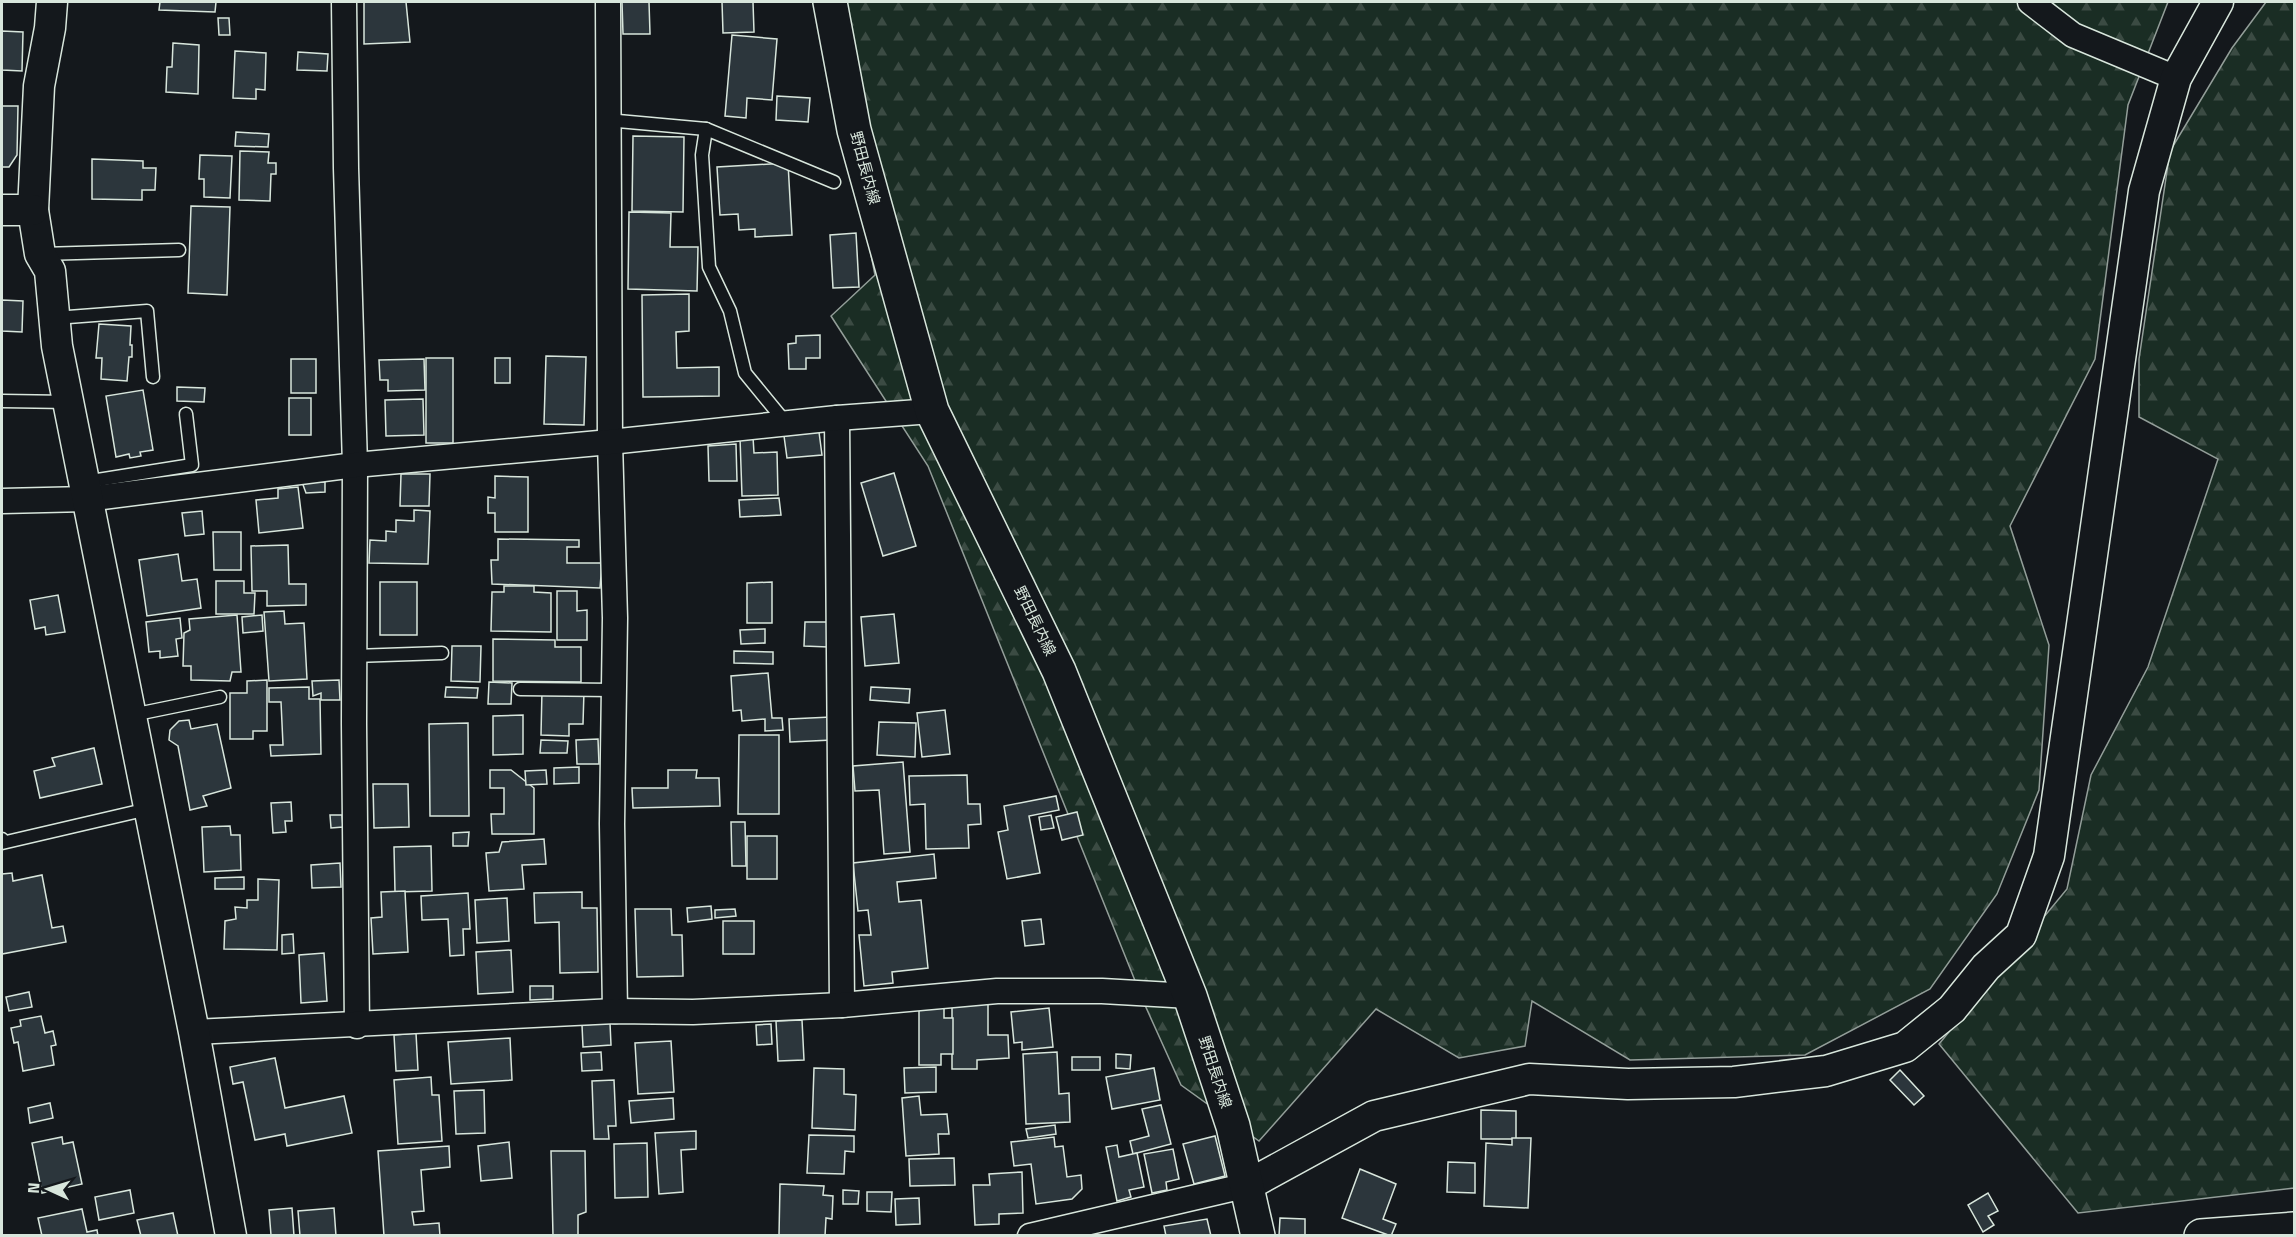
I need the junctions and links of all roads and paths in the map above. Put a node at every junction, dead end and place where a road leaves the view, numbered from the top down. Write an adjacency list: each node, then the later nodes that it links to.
1 (51, 2): 12 (street)
2 (344, 2): 24 (street)
3 (608, 2): 8 (street)
4 (830, 2): 19 (main road, 野田長内線)
5 (2030, 2): 7 (street)
6 (2218, 2): 7 (street)
7 (2175, 78): 40 (street)
8 (607, 120): 9 (lane); 23 (street)
9 (706, 129): 10 (lane); 22 (lane)
10 (834, 182)
11 (2, 210): 12 (street)
12 (33, 210): 14 (street)
13 (179, 250): 14 (lane)
14 (40, 254): 15 (street)
15 (55, 318): 16 (lane); 18 (street)
16 (153, 377)
17 (2, 401): 18 (lane)
18 (69, 402): 25 (street)
19 (932, 411): 21 (street); 35 (main road, 野田長内線)
20 (186, 414): 25 (lane)
21 (837, 418): 22 (street); 36 (street)
22 (786, 423): 23 (street)
23 (610, 442): 24 (street); 30 (street)
24 (355, 465): 25 (street); 28 (street)
25 (86, 490): 26 (street); 32 (street)
26 (2, 501)
27 (442, 653): 28 (lane)
28 (354, 656): 38 (street)
29 (520, 689): 30 (lane)
30 (614, 690): 37 (street)
31 (220, 697): 32 (lane)
32 (130, 715): 33 (street)
33 (149, 809): 34 (lane); 39 (street)
34 (2, 839)
35 (1190, 996): 36 (street); 40 (main road, 野田長内線)
36 (842, 1005): 37 (street)
37 (615, 1011): 38 (street)
38 (357, 1026): 39 (street)
39 (194, 1032): 42 (street)
40 (1248, 1185): 43 (street); 44 (main road, 野田長内線)
41 (2295, 1229): 45 (main road)
42 (231, 1236)
43 (1030, 1236)
44 (1258, 1236)
45 (2201, 1236)

